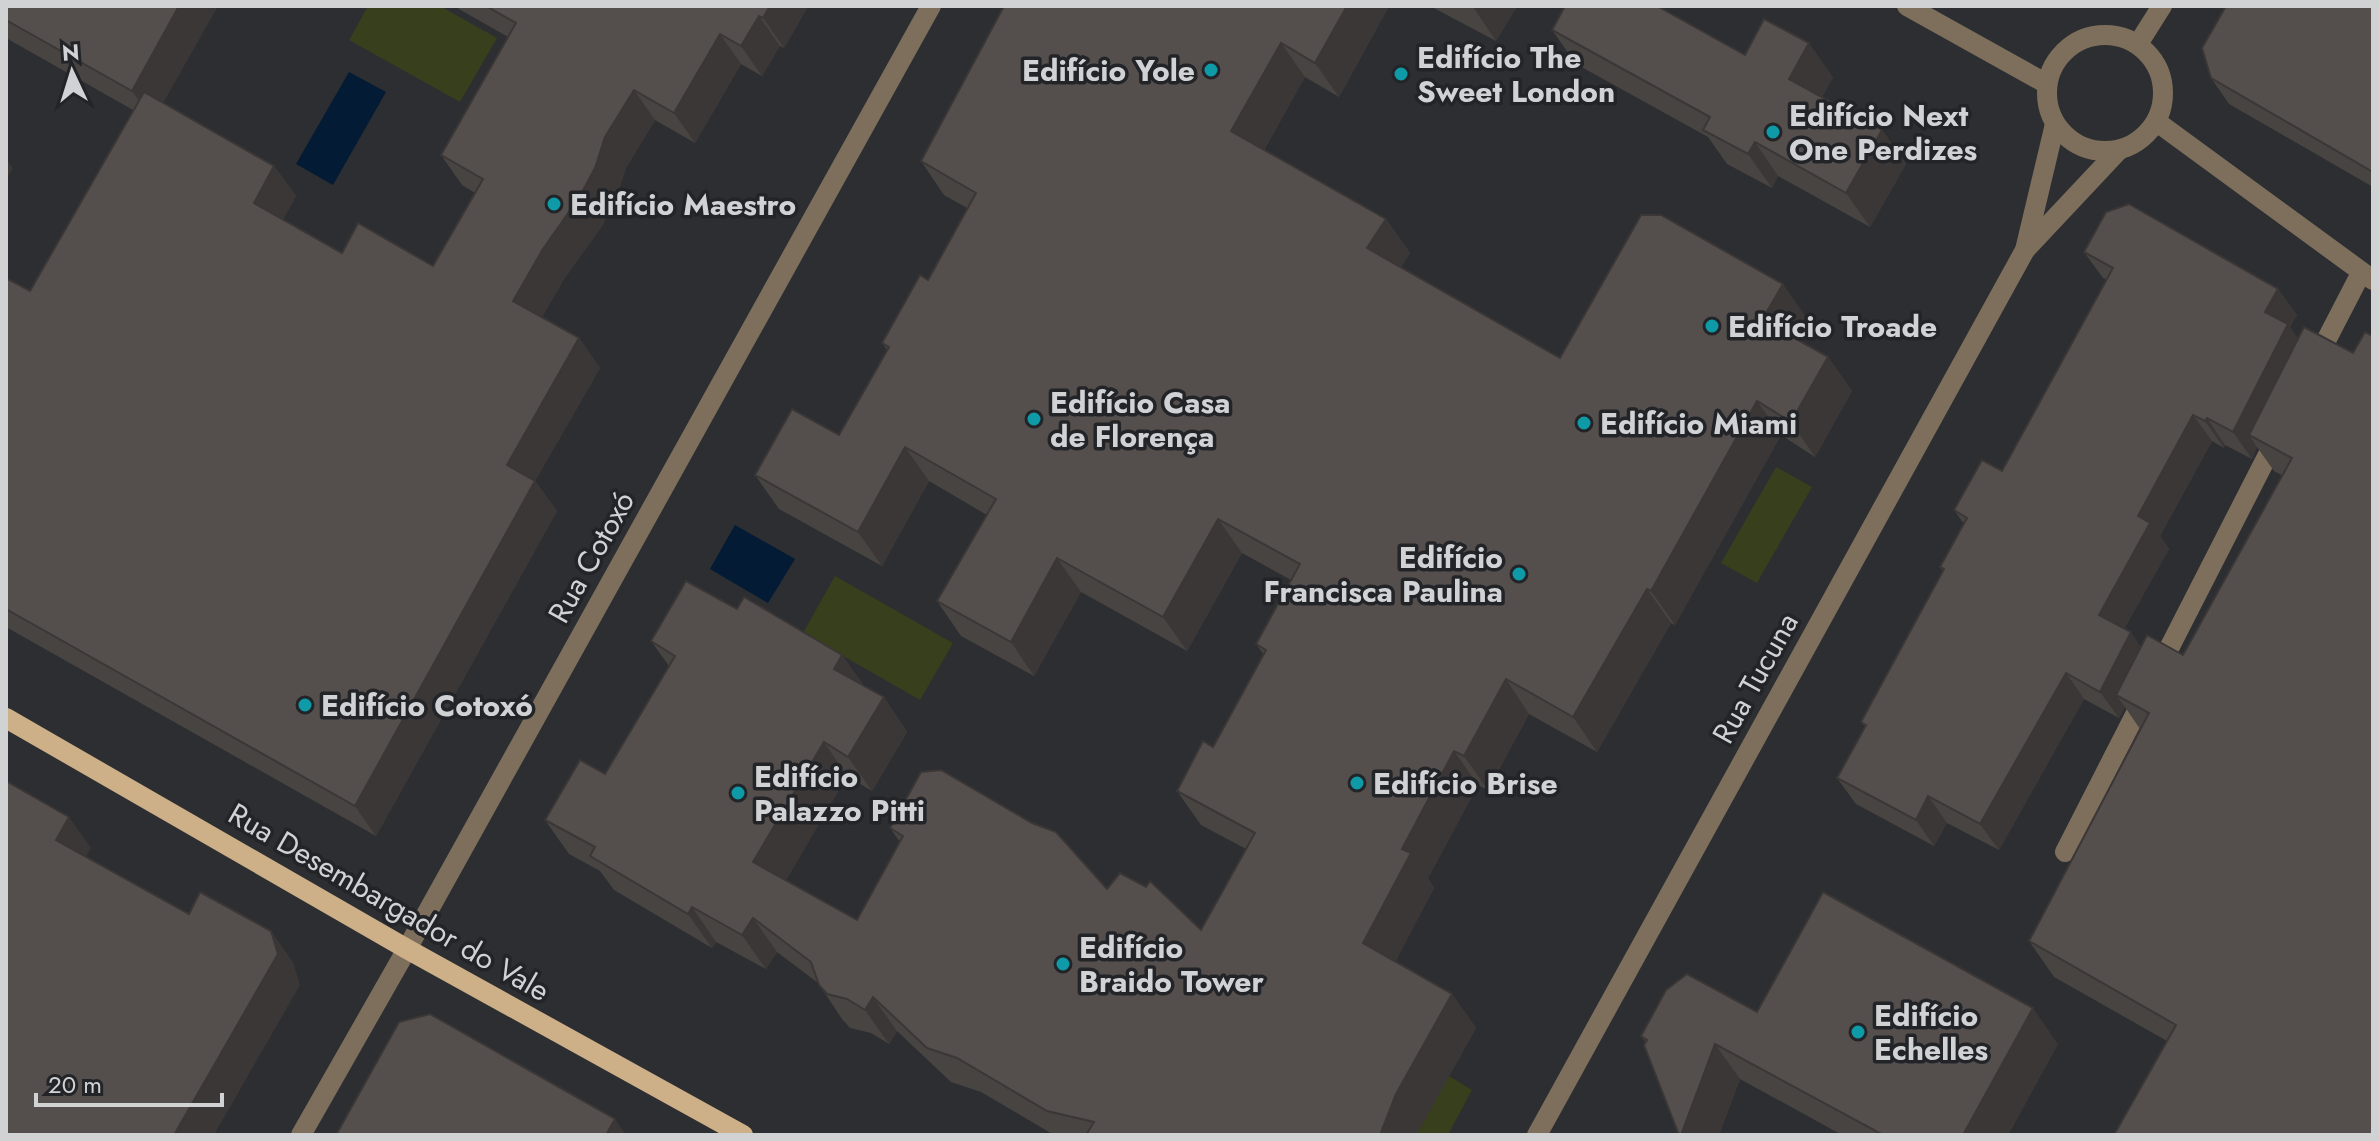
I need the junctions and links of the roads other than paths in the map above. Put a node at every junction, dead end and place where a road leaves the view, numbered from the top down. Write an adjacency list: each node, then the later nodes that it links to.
1 (931, 6): 15 (street, Rua Cotoxó)
2 (1907, 6): 5 (street)
3 (2162, 6): 4 (street)
4 (2138, 44): 5 (street); 6 (street)
5 (2047, 84): 7 (street)
6 (2157, 122): 8 (street); 10 (street)
7 (2055, 124): 8 (street); 9 (street, Rua Tucuna)
8 (2119, 150): 9 (street, Rua Tucuna)
9 (2025, 250): 18 (street, Rua Tucuna)
10 (2367, 277): 11 (street)
11 (2307, 378)
12 (2286, 419): 14 (street)
13 (6, 718): 15 (main road, Rua Desembargador do Vale)
14 (2065, 852)
15 (407, 949): 16 (street, Rua Cotoxó); 17 (main road, Rua Desembargador do Vale)
16 (301, 1135)
17 (743, 1135)
18 (1537, 1135)

